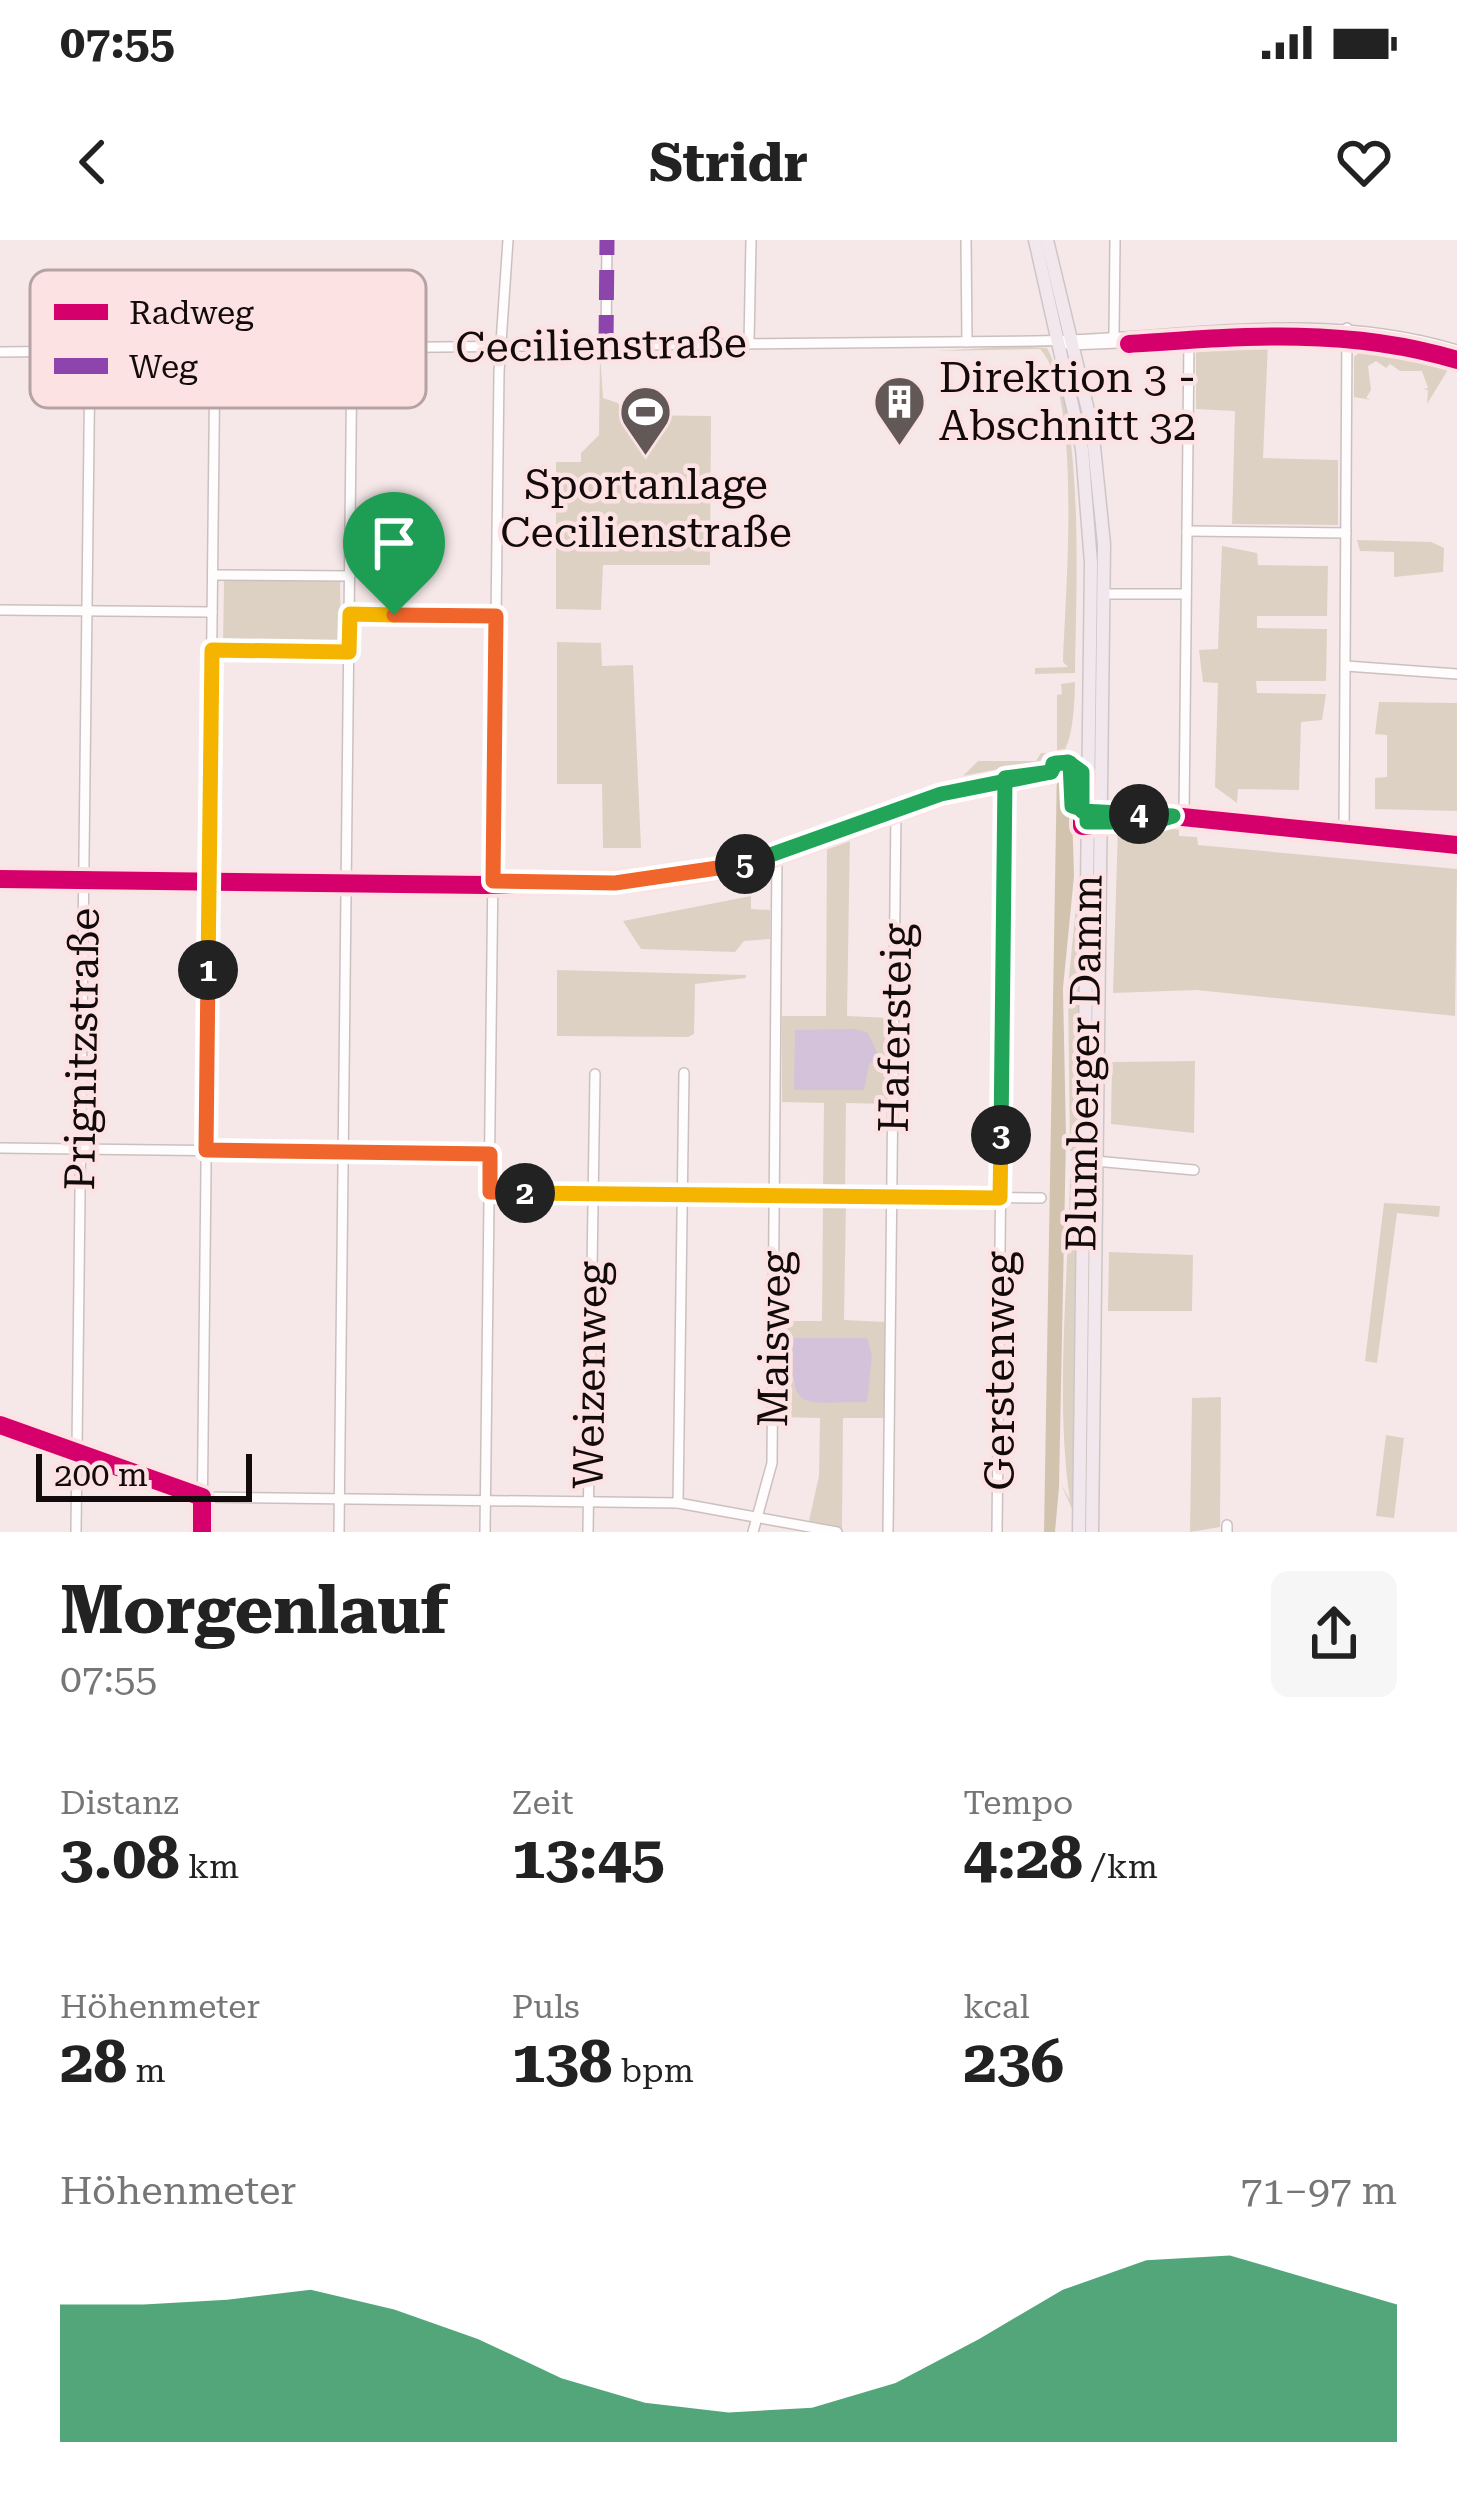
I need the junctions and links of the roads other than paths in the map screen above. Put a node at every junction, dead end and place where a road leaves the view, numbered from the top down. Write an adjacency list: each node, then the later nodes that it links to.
1 (508, 240): 14 (street)
2 (607, 240): 15 (street)
3 (751, 240): 13 (street)
4 (966, 240): 11 (street)
5 (1035, 240): 12 (main road, Blumberger Damm)
6 (1048, 240): 12 (main road, Blumberger Damm)
7 (1115, 240): 9 (street)
8 (1347, 333): 9 (street, Cecilienstraße); 10 (street, Cecilienstraße); 17 (street, Cecilienstraße); 20 (street, Cecilienstraße); 25 (street)
9 (1114, 335): 12 (street, Cecilienstraße)
10 (1190, 340): 12 (street, Cecilienstraße); 24 (street)
11 (967, 342): 12 (street, Cecilienstraße); 13 (street, Cecilienstraße)
12 (1068, 342): 28 (main road, Blumberger Damm); 43 (main road, Blumberger Damm)
13 (749, 344): 15 (street, Cecilienstraße)
14 (500, 345): 15 (street, Cecilienstraße); 16 (street, Cecilienstraße); 34 (street)
15 (606, 345)
16 (426, 346)
17 (1457, 350)
18 (0, 352): 19 (street, Cecilienstraße)
19 (30, 352)
20 (1457, 360)
21 (89, 408): 31 (street, Prignitzstraße)
22 (214, 408): 26 (street)
23 (351, 408): 27 (street)
24 (1187, 531): 25 (street); 29 (street)
25 (1346, 533): 37 (street)
26 (213, 575): 27 (street); 32 (street)
27 (350, 576): 33 (street)
28 (1104, 594): 29 (street); 43 (main road, Blumberger Damm)
29 (1186, 594): 42 (street)
30 (0, 610): 31 (street)
31 (87, 611): 32 (street); 48 (street, Prignitzstraße)
32 (212, 612): 35 (street)
33 (350, 614): 34 (street); 36 (street)
34 (496, 616): 50 (street)
35 (212, 650): 36 (street); 49 (street)
36 (349, 652): 51 (street)
37 (1346, 666): 38 (street); 44 (street)
38 (1457, 674)
39 (1051, 772): 40 (street)
40 (1005, 778): 41 (street); 66 (street, Gerstenweg)
41 (896, 812): 46 (street); 65 (street, Hafersteig)
42 (1178, 817): 43 (street); 44 (street)
43 (1094, 818): 59 (main road, Blumberger Damm)
44 (1344, 834): 45 (street)
45 (1457, 845)
46 (777, 855): 50 (street); 64 (street, Maisweg)
47 (0, 879): 48 (street)
48 (84, 880): 49 (street); 55 (street, Prignitzstraße)
49 (209, 881): 51 (street); 56 (street)
50 (493, 883): 51 (street); 58 (street)
51 (347, 884): 57 (street)
52 (684, 1073): 62 (street)
53 (595, 1074): 63 (street, Weizenweg)
54 (0, 1148): 55 (street)
55 (80, 1149): 56 (street); 69 (street, Prignitzstraße)
56 (206, 1150): 57 (street); 70 (street)
57 (343, 1152): 58 (street); 71 (street)
58 (490, 1154): 61 (street)
59 (1090, 1161): 60 (street); 85 (main road, Blumberger Damm); 86 (main road, Blumberger Damm)
60 (1194, 1171)
61 (490, 1192): 63 (street); 72 (street)
62 (683, 1193): 63 (street); 64 (street); 74 (street)
63 (592, 1194): 73 (street, Weizenweg)
64 (776, 1195): 65 (street); 75 (street, Maisweg)
65 (893, 1197): 66 (street); 83 (street, Hafersteig)
66 (1000, 1198): 67 (street); 84 (street, Gerstenweg)
67 (1042, 1198)
68 (0, 1425): 69 (street)
69 (77, 1452): 70 (street); 76 (street, Prignitzstraße)
70 (202, 1497): 71 (street); 77 (street)
71 (339, 1499): 72 (street); 78 (street)
72 (486, 1501): 73 (street); 79 (street)
73 (589, 1502): 74 (street); 80 (street, Weizenweg)
74 (678, 1503): 75 (street)
75 (760, 1516): 81 (street, Maisweg); 82 (street)
76 (76, 1532)
77 (202, 1532)
78 (338, 1532)
79 (485, 1532)
80 (589, 1532)
81 (753, 1532)
82 (837, 1532)
83 (888, 1532)
84 (997, 1532)
85 (1079, 1532)
86 (1092, 1532)

